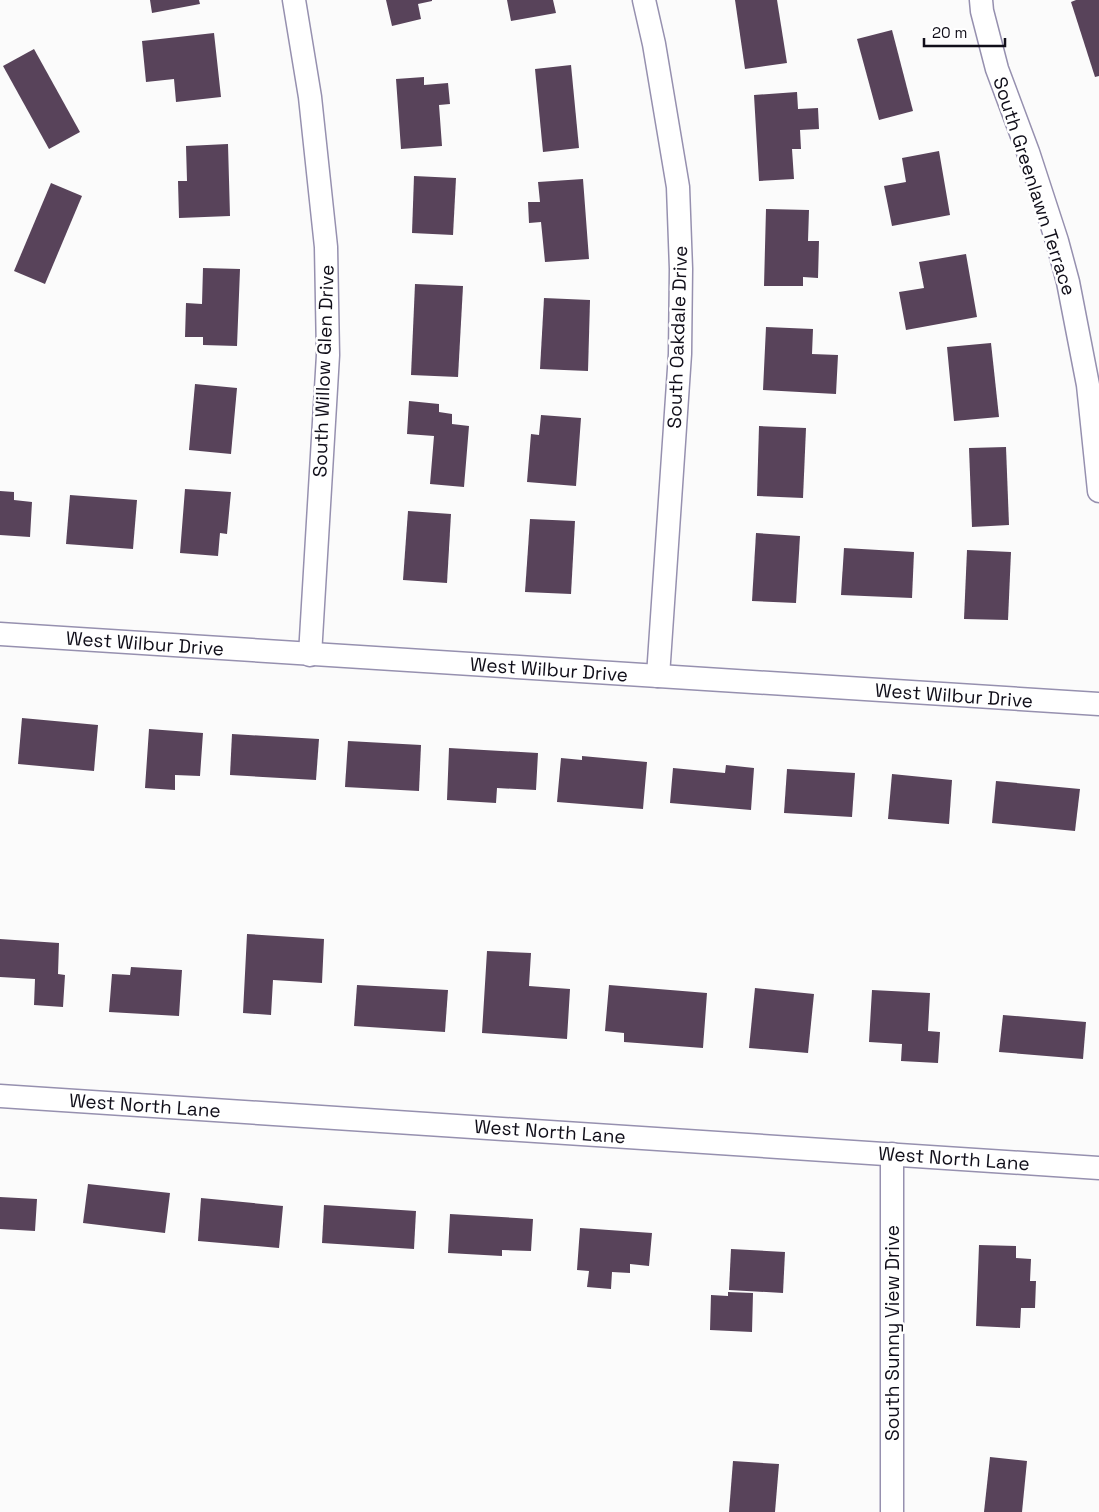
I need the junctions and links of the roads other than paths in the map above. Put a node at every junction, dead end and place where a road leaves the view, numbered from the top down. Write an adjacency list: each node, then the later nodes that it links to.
1 (294, 0): 6 (street, South Willow Glen Drive)
2 (644, 0): 7 (street, South Oakdale Drive)
3 (981, 0): 4 (street, South Greenlawn Terrace)
4 (1099, 491)
5 (0, 634): 6 (street, West Wilbur Drive)
6 (310, 654): 7 (street, West Wilbur Drive)
7 (658, 676): 8 (street, West Wilbur Drive)
8 (1099, 698)
9 (0, 1096): 10 (street, West North Lane)
10 (892, 1154): 11 (street, West North Lane); 12 (street, South Sunny View Drive)
11 (1099, 1168)
12 (892, 1512)

